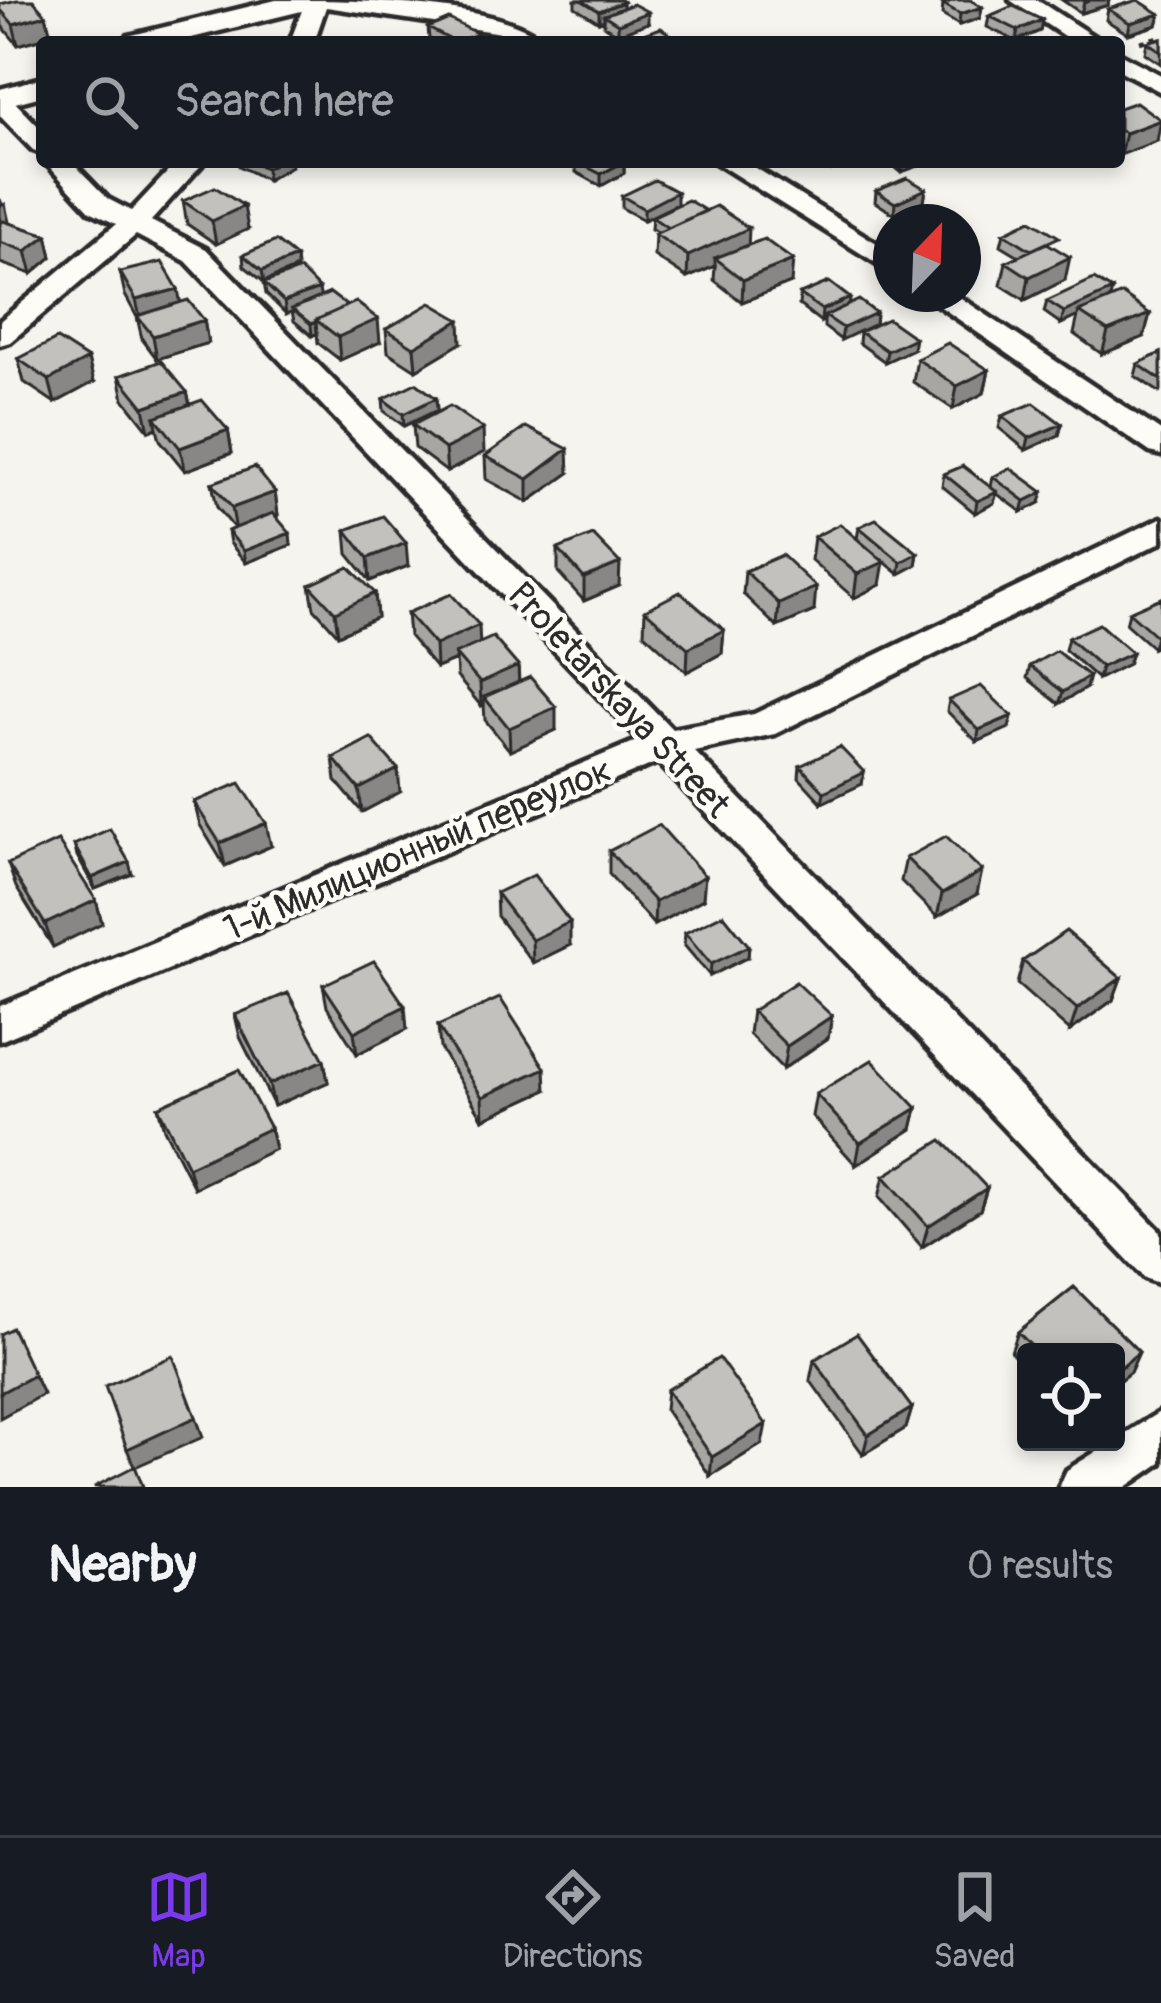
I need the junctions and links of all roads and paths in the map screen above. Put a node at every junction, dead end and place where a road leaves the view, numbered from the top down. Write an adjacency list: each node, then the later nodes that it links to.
1 (314, 0): 4 (street); 5 (street); 6 (street)
2 (326, 0): 7 (street)
3 (1021, 0): 8 (street)
4 (163, 36)
5 (229, 36)
6 (304, 36)
7 (522, 36)
8 (1080, 36)
9 (1125, 64): 12 (street)
10 (36, 70): 11 (street)
11 (0, 79)
12 (1161, 85)
13 (36, 89): 14 (street)
14 (0, 100): 15 (street)
15 (36, 139)
16 (64, 168): 19 (street, Proletarskaya Street)
17 (185, 168): 19 (street)
18 (738, 168): 20 (street)
19 (134, 223): 22 (street); 25 (street, Proletarskaya Street)
20 (873, 253)
21 (963, 312): 23 (street)
22 (0, 336)
23 (1161, 445)
24 (1161, 529): 25 (street, 1-й Милиционный переулок)
25 (665, 744): 26 (street, 1-й Милиционный переулок); 27 (street, Proletarskaya Street)
26 (0, 1024)
27 (1161, 1263)
28 (1161, 1435): 29 (street)
29 (1084, 1487)

